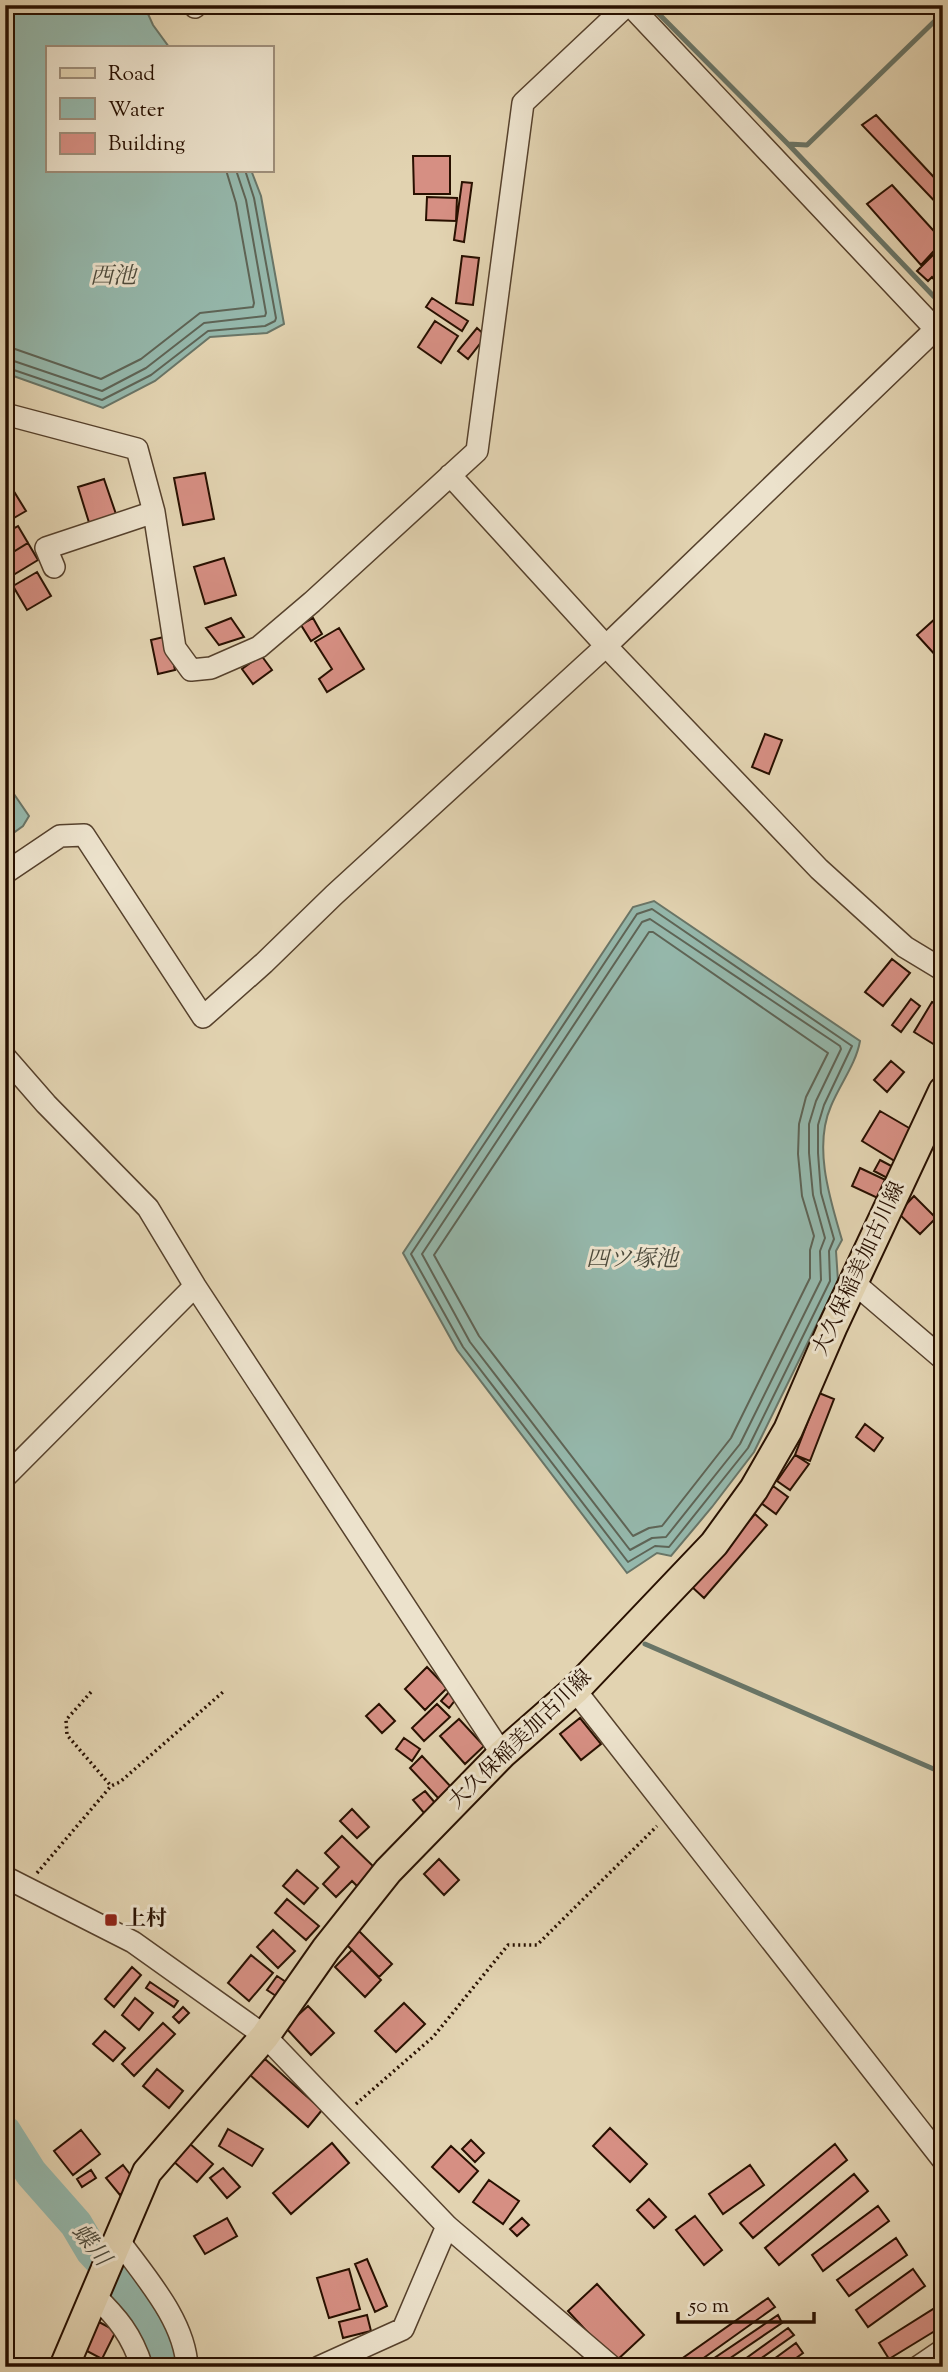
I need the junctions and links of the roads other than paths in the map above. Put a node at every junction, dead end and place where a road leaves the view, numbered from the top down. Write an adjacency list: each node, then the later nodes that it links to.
1 (629, 5): 2 (street); 4 (street)
2 (940, 329): 7 (street)
3 (5, 414): 5 (street)
4 (450, 475): 5 (street); 7 (street)
5 (154, 512): 6 (street)
6 (54, 567)
7 (606, 646): 8 (street); 9 (street)
8 (5, 873)
9 (943, 970)
10 (5, 1057): 13 (street)
11 (943, 1091): 12 (main road, 大久保稲美加古川線)
12 (853, 1282): 14 (street); 16 (main road, 大久保稲美加古川線)
13 (195, 1286): 15 (street); 17 (street)
14 (943, 1359)
15 (5, 1477)
16 (575, 1690): 17 (main road, 大久保稲美加古川線); 20 (street)
17 (502, 1754): 19 (main road, 大久保稲美加古川線)
18 (5, 1877): 19 (street)
19 (265, 2036): 21 (street); 22 (main road, 大久保稲美加古川線)
20 (943, 2160)
21 (447, 2226): 28 (street); 29 (street)
22 (115, 2244): 23 (main road, 大久保稲美加古川線); 27 (street)
23 (96, 2289): 25 (main road, 大久保稲美加古川線); 26 (street)
24 (943, 2350): 30 (street)
25 (64, 2367)
26 (142, 2367)
27 (187, 2367)
28 (319, 2367)
29 (612, 2367)
30 (918, 2367)

